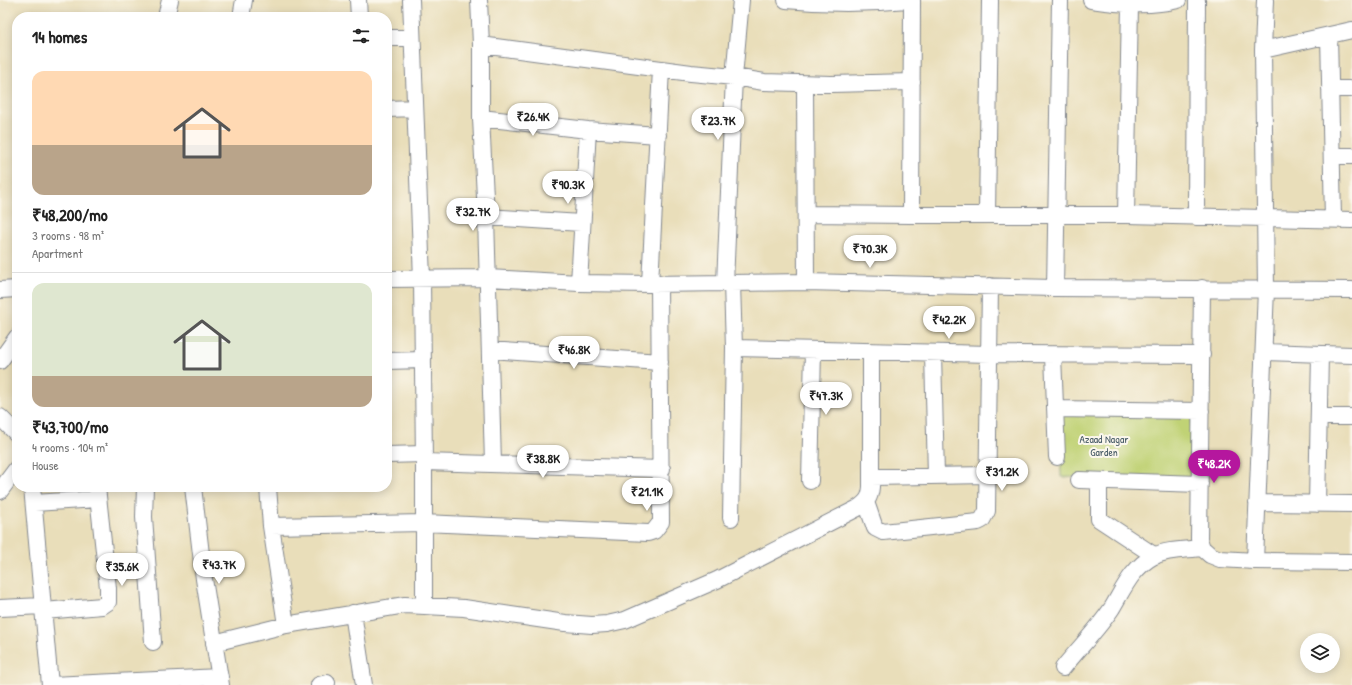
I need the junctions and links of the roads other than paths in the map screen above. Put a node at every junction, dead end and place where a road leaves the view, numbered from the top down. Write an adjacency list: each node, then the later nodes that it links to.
1 (170, 0): 18 (street)
2 (244, 0): 19 (street)
3 (358, 0): 20 (street)
4 (411, 0): 24 (street)
5 (479, 0): 25 (street)
6 (741, 0): 28 (street)
7 (786, 0): 16 (street)
8 (907, 0): 16 (street)
9 (912, 0): 29 (street)
10 (990, 0): 42 (street)
11 (1060, 0): 43 (street)
12 (1091, 0): 17 (street)
13 (1178, 0): 17 (street)
14 (1197, 0): 46 (street)
15 (1265, 0): 26 (street)
16 (867, 2)
17 (1130, 5): 44 (street)
18 (167, 12)
19 (241, 12)
20 (359, 12)
21 (1352, 30): 22 (street)
22 (1329, 35): 26 (street); 31 (street)
23 (392, 38): 24 (street)
24 (412, 38): 33 (street)
25 (481, 45): 27 (street); 35 (street)
26 (1263, 50): 47 (street)
27 (661, 69): 28 (street); 37 (street)
28 (734, 77): 30 (street); 56 (street)
29 (912, 82): 30 (street); 41 (street)
30 (806, 84): 40 (street)
31 (1330, 89): 32 (street); 38 (street)
32 (1352, 89)
33 (415, 108): 34 (street); 53 (street)
34 (392, 110)
35 (481, 118): 36 (street); 45 (street)
36 (588, 130): 37 (street); 50 (street)
37 (658, 135): 57 (street)
38 (1332, 156): 39 (street); 48 (street)
39 (1352, 156)
40 (806, 214): 41 (street); 54 (street)
41 (911, 215): 42 (street)
42 (987, 215): 43 (street)
43 (1057, 215): 44 (street); 59 (street)
44 (1126, 215): 46 (street)
45 (486, 217): 50 (street); 52 (street)
46 (1196, 217): 47 (street)
47 (1266, 217): 48 (street); 62 (street)
48 (1333, 219): 49 (street)
49 (1352, 220)
50 (581, 223): 55 (street)
51 (392, 278): 53 (street)
52 (488, 278): 53 (street); 55 (street); 67 (street)
53 (422, 279): 78 (street)
54 (806, 282): 56 (street); 58 (street)
55 (578, 283): 57 (street)
56 (729, 283): 57 (street); 66 (street)
57 (655, 284): 80 (street)
58 (990, 286): 59 (street); 72 (street)
59 (1056, 288): 60 (street)
60 (1202, 288): 62 (street); 75 (street)
61 (12, 289): 63 (street)
62 (1266, 289): 64 (street); 70 (street)
63 (0, 290)
64 (1352, 290)
65 (12, 343): 79 (street)
66 (734, 348): 68 (street); 111 (street)
67 (490, 350): 80 (street); 90 (street)
68 (813, 350): 69 (street); 97 (street)
69 (871, 352): 71 (street); 95 (street)
70 (1264, 352): 73 (street); 108 (street)
71 (933, 354): 72 (street); 94 (street)
72 (991, 354): 74 (street); 93 (street)
73 (1320, 354): 76 (street); 84 (street)
74 (1053, 355): 75 (street); 81 (street)
75 (1202, 355): 82 (street)
76 (1352, 355)
77 (392, 360): 78 (street)
78 (423, 360): 88 (street)
79 (0, 361)
80 (660, 362): 91 (street)
81 (1055, 409): 82 (street); 89 (street)
82 (1201, 411): 99 (street)
83 (0, 417): 86 (street)
84 (1319, 417): 85 (street); 109 (street)
85 (1352, 417)
86 (12, 429)
87 (392, 455): 88 (street)
88 (424, 458): 90 (street); 112 (street)
89 (1057, 458)
90 (493, 463): 91 (street)
91 (662, 469): 112 (street)
92 (12, 474): 100 (street)
93 (988, 475): 94 (street); 106 (street)
94 (936, 476): 95 (street)
95 (871, 477): 106 (street)
96 (1079, 480): 98 (street)
97 (810, 481)
98 (1099, 481): 99 (street); 115 (street)
99 (1200, 484): 114 (street)
100 (0, 490)
101 (33, 492): 107 (street)
102 (145, 492): 123 (street)
103 (194, 492): 124 (street)
104 (268, 492): 113 (street)
105 (97, 493): 107 (street); 120 (street)
106 (866, 502): 118 (street)
107 (34, 503): 120 (street)
108 (1257, 503): 109 (street); 116 (street)
109 (1317, 504): 110 (street)
110 (1352, 504)
111 (731, 518)
112 (424, 523): 113 (street); 118 (street)
113 (271, 526): 122 (street)
114 (1202, 548): 115 (street); 116 (street)
115 (1155, 556): 125 (street)
116 (1255, 561): 117 (street)
117 (1352, 562)
118 (424, 605): 121 (street)
119 (0, 608): 120 (street)
120 (43, 609): 127 (street)
121 (353, 613): 122 (street); 128 (street)
122 (286, 625): 124 (street)
123 (153, 642)
124 (214, 643): 126 (street)
125 (1063, 668)
126 (221, 681): 127 (street)
127 (51, 685)
128 (364, 685)

